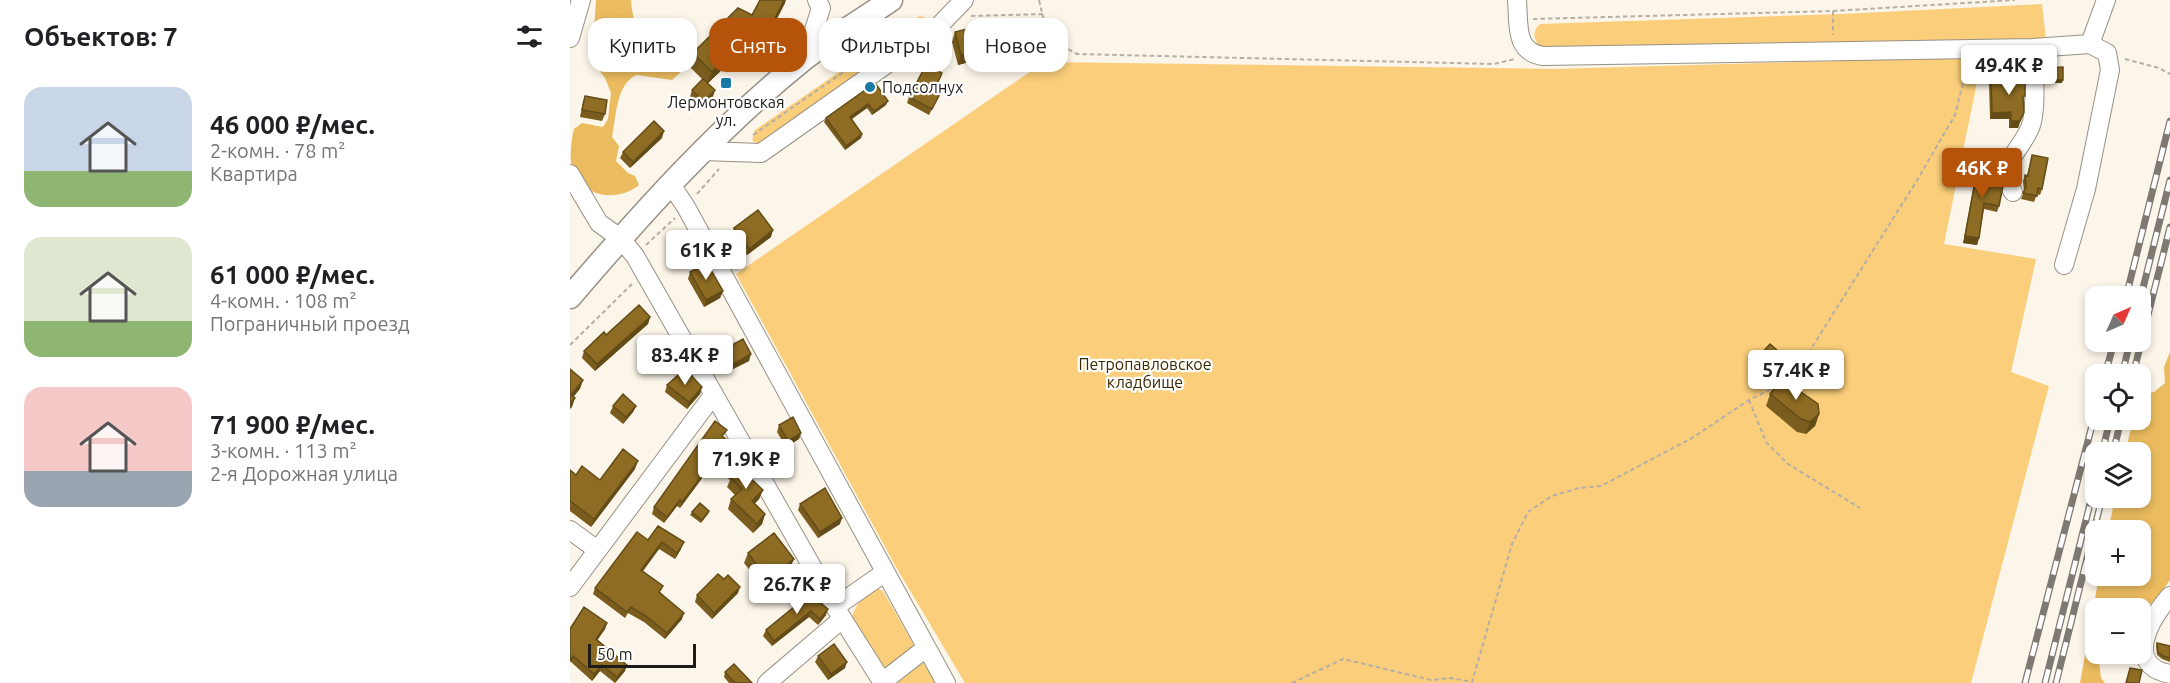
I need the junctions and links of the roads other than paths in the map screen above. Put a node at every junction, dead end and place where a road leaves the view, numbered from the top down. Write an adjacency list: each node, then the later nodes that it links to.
1 (580, 0): 7 (street)
2 (817, 0): 10 (street)
3 (892, 0): 11 (main road)
4 (964, 0): 13 (street)
5 (1518, 0): 9 (street)
6 (2106, 0): 8 (street)
7 (570, 38)
8 (2090, 44): 9 (street); 18 (street)
9 (2033, 48): 16 (street)
10 (807, 52)
11 (807, 57)
12 (789, 72): 13 (main road)
13 (702, 151): 15 (main road)
14 (570, 174): 17 (street)
15 (670, 183): 17 (main road); 23 (street)
16 (2013, 192)
17 (620, 238): 19 (main road); 20 (street)
18 (2064, 265)
19 (570, 297)
20 (714, 394): 22 (street); 26 (street)
21 (570, 530): 22 (street)
22 (596, 549): 24 (street)
23 (884, 573): 26 (street); 27 (street)
24 (570, 587)
25 (2170, 596): 28 (street)
26 (839, 613): 29 (street); 30 (street)
27 (926, 648): 29 (street); 31 (street)
28 (2159, 676)
29 (882, 682)
30 (767, 683)
31 (946, 683)

